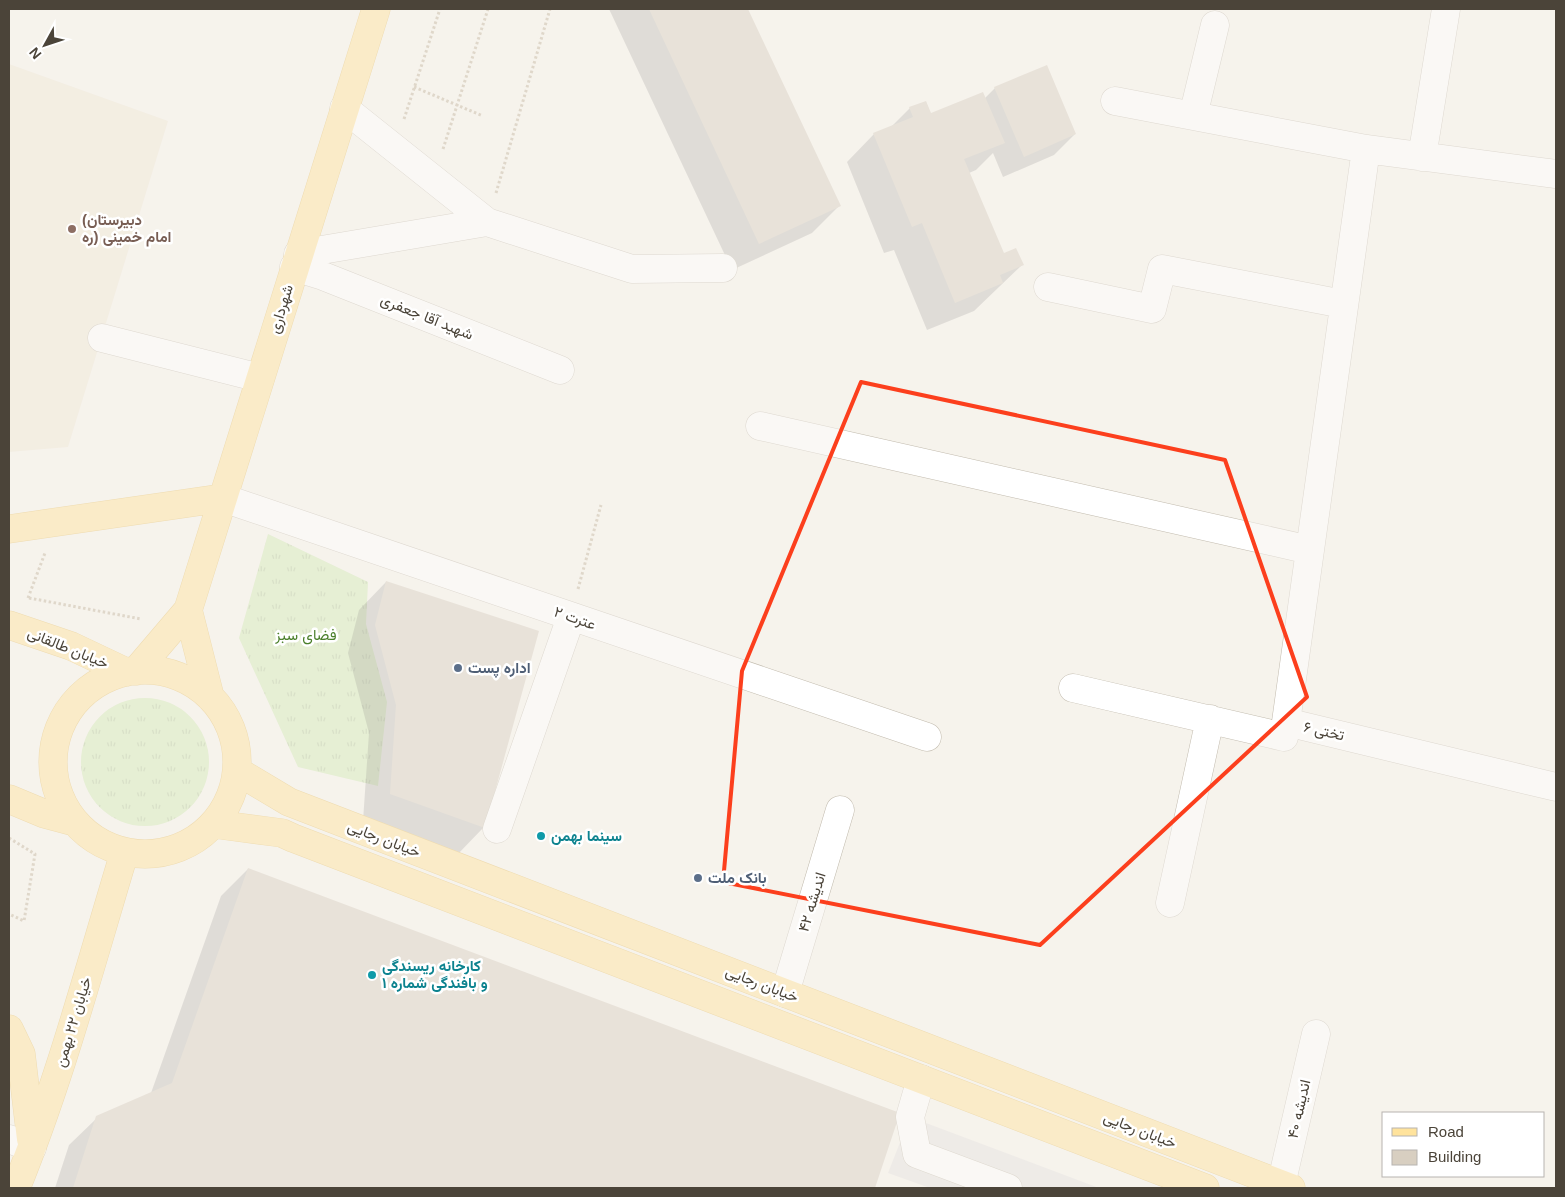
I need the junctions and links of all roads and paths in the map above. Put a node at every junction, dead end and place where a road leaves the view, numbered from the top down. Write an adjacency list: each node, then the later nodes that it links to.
1 (376, 9): 10 (main road, شهرداری)
2 (440, 9): 7 (path)
3 (488, 9): 9 (path)
4 (550, 9): 18 (path)
5 (1446, 9): 15 (street)
6 (1215, 25): 12 (street)
7 (414, 87): 9 (path); 13 (path)
8 (1115, 101): 12 (street)
9 (457, 105): 11 (path); 17 (path)
10 (344, 108): 13 (street); 19 (main road, شهرداری)
11 (483, 116)
12 (1193, 116): 14 (street)
13 (394, 148): 17 (street)
14 (1366, 149): 15 (street); 22 (street)
15 (1422, 157): 16 (street)
16 (1556, 174)
17 (434, 179): 18 (street)
18 (487, 222): 19 (street); 20 (street)
19 (296, 261): 24 (street, شهید آقا جعفری); 25 (main road, شهرداری)
20 (723, 268)
21 (1048, 287): 22 (street)
22 (1343, 304): 31 (street)
23 (102, 338): 25 (street)
24 (560, 370)
25 (260, 378): 27 (main road, شهرداری)
26 (760, 426): 31 (street)
27 (223, 498): 29 (main road); 33 (main road, شهرداری); 34 (street, عترت ۲)
28 (601, 505): 34 (path)
29 (58, 522): 30 (main road); 32 (path)
30 (9, 529)
31 (1310, 550): 41 (street)
32 (28, 598): 35 (path); 36 (path)
33 (188, 610): 37 (main road); 39 (main road)
34 (571, 617): 42 (street, عترت ۲); 49 (street)
35 (149, 620)
36 (12, 627): 37 (main road, خیابان طالقانی)
37 (131, 671): 39 (main road); 47 (main road)
38 (1073, 688): 40 (street, تختی ۶)
39 (210, 698): 43 (main road)
40 (1210, 719): 41 (street, تختی ۶); 52 (street)
41 (1286, 722): 44 (street, تختی ۶)
42 (927, 737)
43 (237, 771): 48 (main road); 54 (main road, خیابان رجایی)
44 (1556, 787)
45 (9, 799): 47 (main road)
46 (840, 810): 54 (street, اندیشه ۴۲)
47 (75, 822): 51 (main road)
48 (214, 824): 51 (main road); 57 (main road, خیابان رجایی)
49 (497, 830)
50 (9, 838): 53 (path)
51 (124, 854): 58 (main road, خیابان ٢٢ بهمن)
52 (1170, 903)
53 (9, 914)
54 (785, 993): 59 (main road, خیابان رجایی)
55 (9, 1028): 58 (main road)
56 (1316, 1034): 59 (street, اندیشه ۴۰)
57 (920, 1079): 61 (street); 62 (main road, خیابان رجایی)
58 (21, 1143): 60 (main road, خیابان ٢٢ بهمن)
59 (1286, 1186)
60 (16, 1188)
61 (1008, 1188)
62 (1205, 1188)

